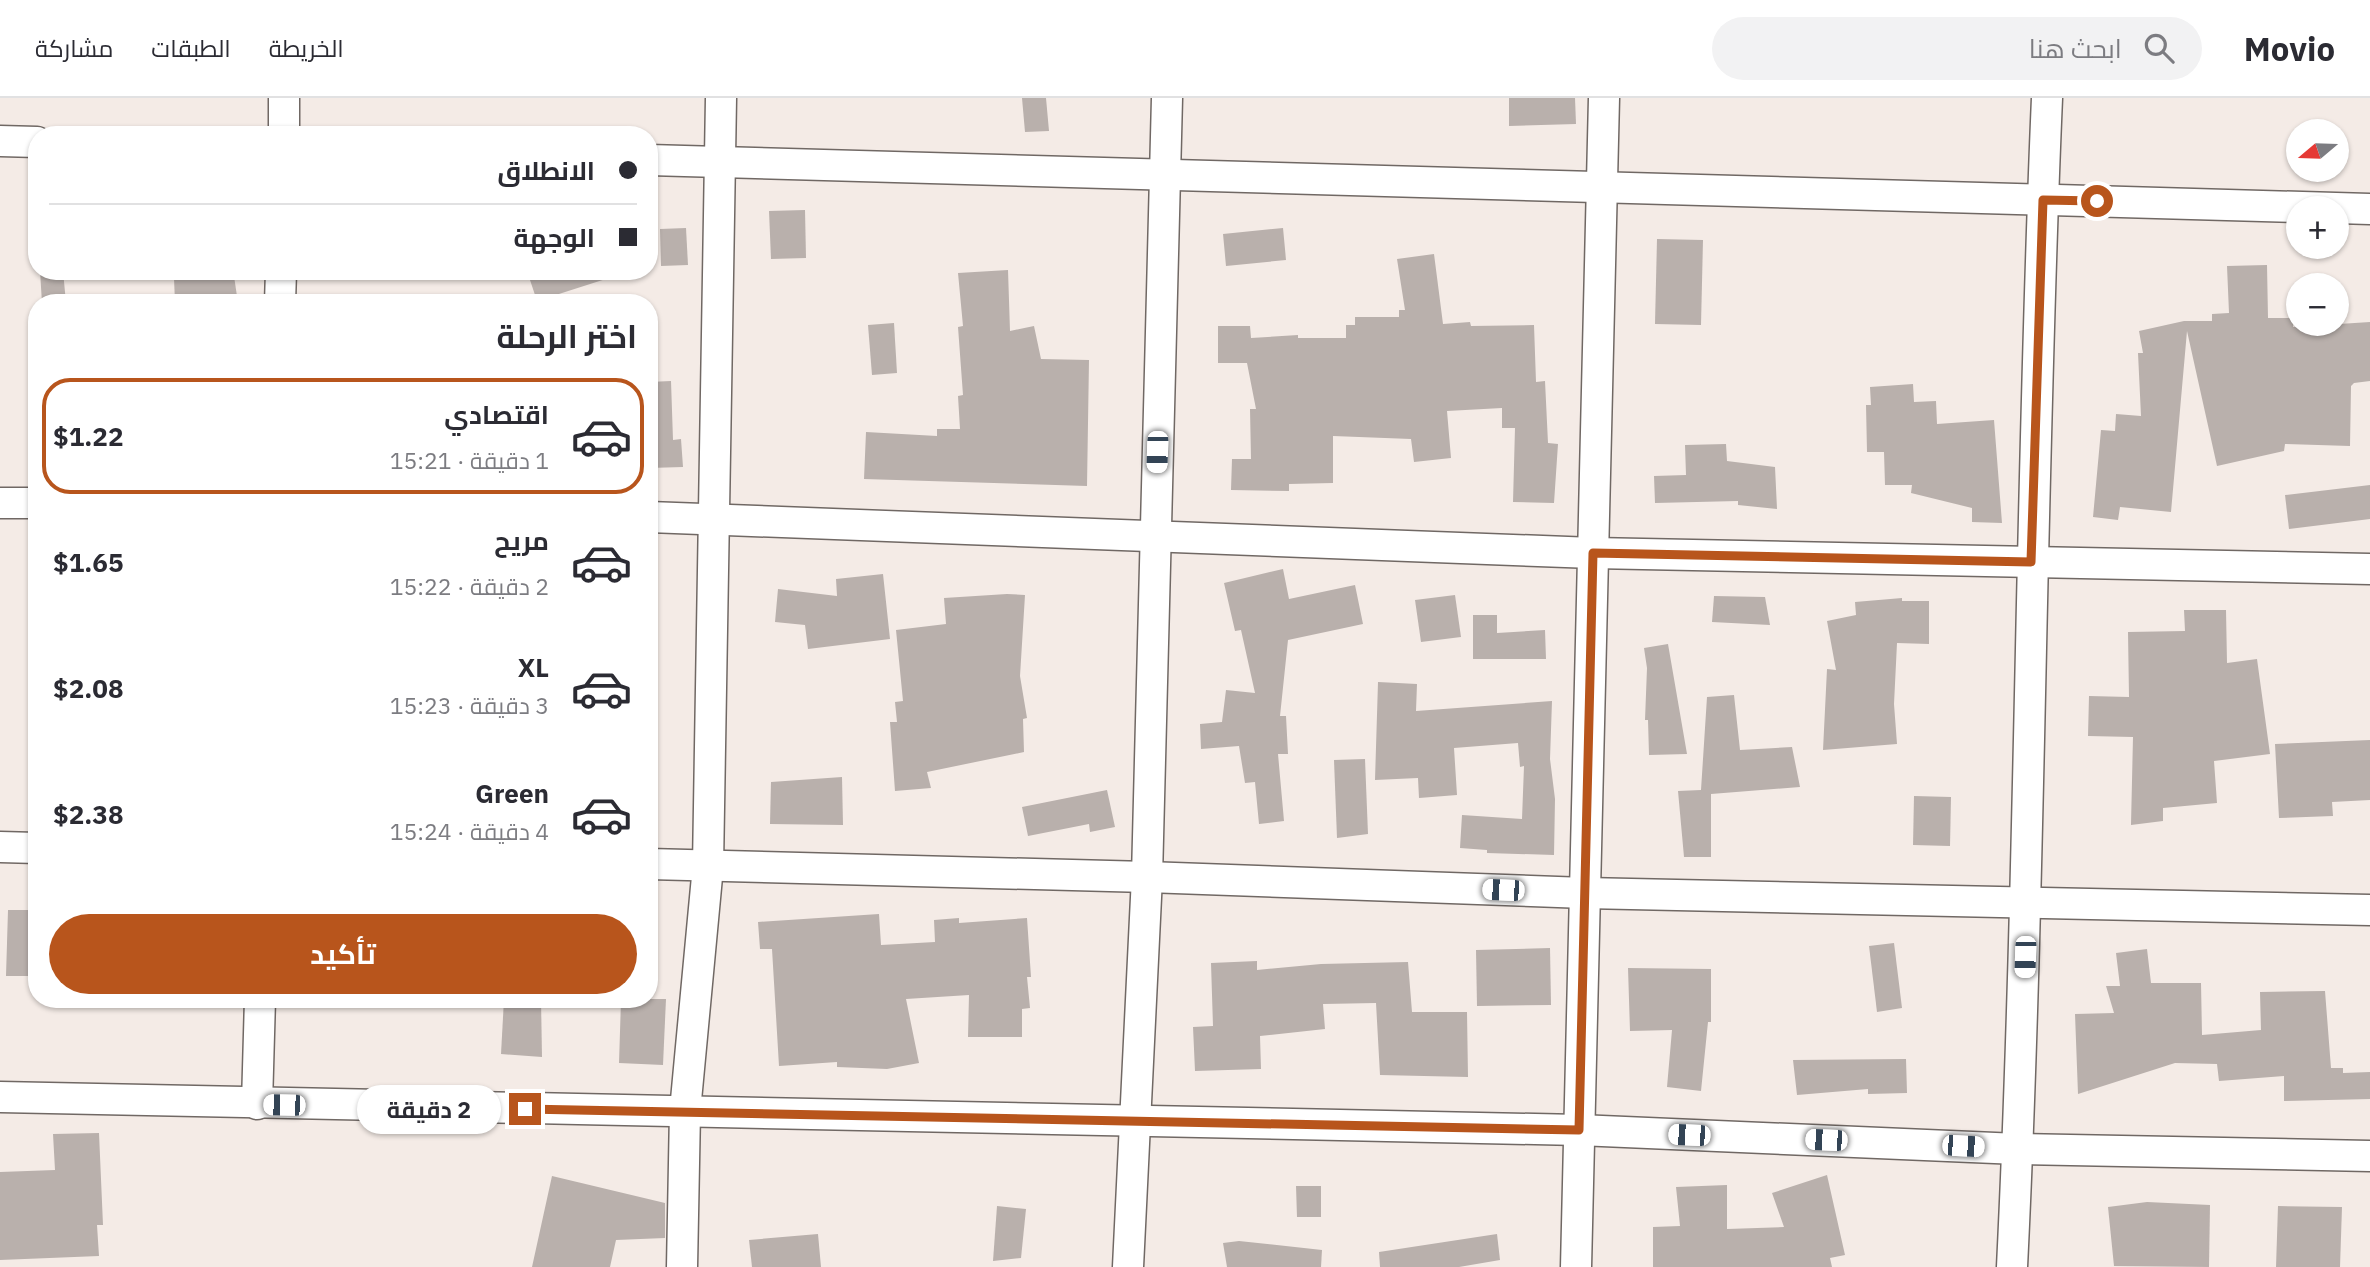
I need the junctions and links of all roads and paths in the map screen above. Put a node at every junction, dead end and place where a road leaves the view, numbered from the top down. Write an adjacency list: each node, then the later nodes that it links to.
1 (284, 98): 6 (street)
2 (721, 98): 10 (street)
3 (1167, 98): 11 (street)
4 (1604, 98): 12 (street)
5 (2047, 98): 13 (street)
6 (284, 126)
7 (0, 141): 8 (street)
8 (28, 142)
9 (658, 160): 10 (street)
10 (719, 162): 11 (street); 18 (street)
11 (1167, 174): 12 (street); 19 (street)
12 (1602, 187): 13 (street); 20 (street)
13 (2043, 200): 14 (street); 21 (street)
14 (2370, 209)
15 (0, 503): 16 (street)
16 (28, 503)
17 (658, 516): 18 (street)
18 (713, 519): 19 (street); 26 (street)
19 (1154, 535): 20 (street); 27 (street)
20 (1593, 553): 21 (street); 28 (street)
21 (2031, 562): 22 (street); 29 (street)
22 (2370, 569)
23 (0, 848): 24 (street)
24 (28, 848)
25 (658, 864): 26 (street)
26 (708, 866): 27 (street); 34 (street)
27 (1147, 877): 28 (street); 35 (street)
28 (1585, 893): 29 (street); 36 (street)
29 (2027, 903): 30 (street); 37 (street)
30 (2370, 910)
31 (260, 1008): 33 (street)
32 (0, 1097): 33 (street)
33 (257, 1104): 34 (street)
34 (685, 1111): 35 (street); 39 (street)
35 (1133, 1122): 36 (street); 40 (street)
36 (1579, 1130): 37 (street); 41 (street)
37 (2018, 1149): 38 (street); 42 (street)
38 (2370, 1156)
39 (682, 1267)
40 (1128, 1267)
41 (1576, 1267)
42 (2012, 1267)

